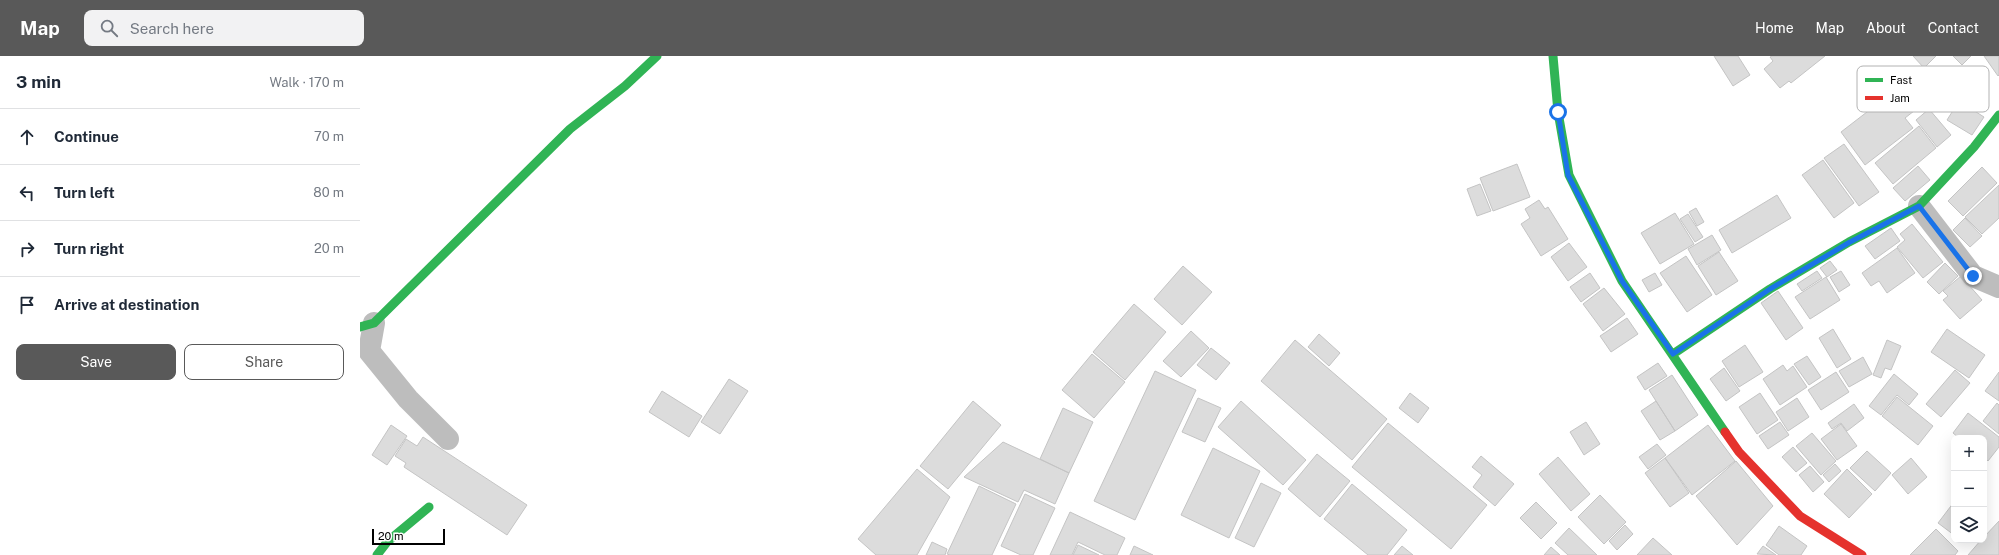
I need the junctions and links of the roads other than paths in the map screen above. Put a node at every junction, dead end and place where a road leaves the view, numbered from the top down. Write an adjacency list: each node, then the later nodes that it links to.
1 (657, 56): 6 (street)
2 (1553, 56): 7 (street)
3 (1999, 115): 4 (street)
4 (1919, 206): 5 (street); 7 (street)
5 (1999, 288)
6 (367, 325): 8 (street)
7 (1673, 354): 11 (street)
8 (448, 439)
9 (429, 507): 10 (street)
10 (376, 555)
11 (1862, 555)

